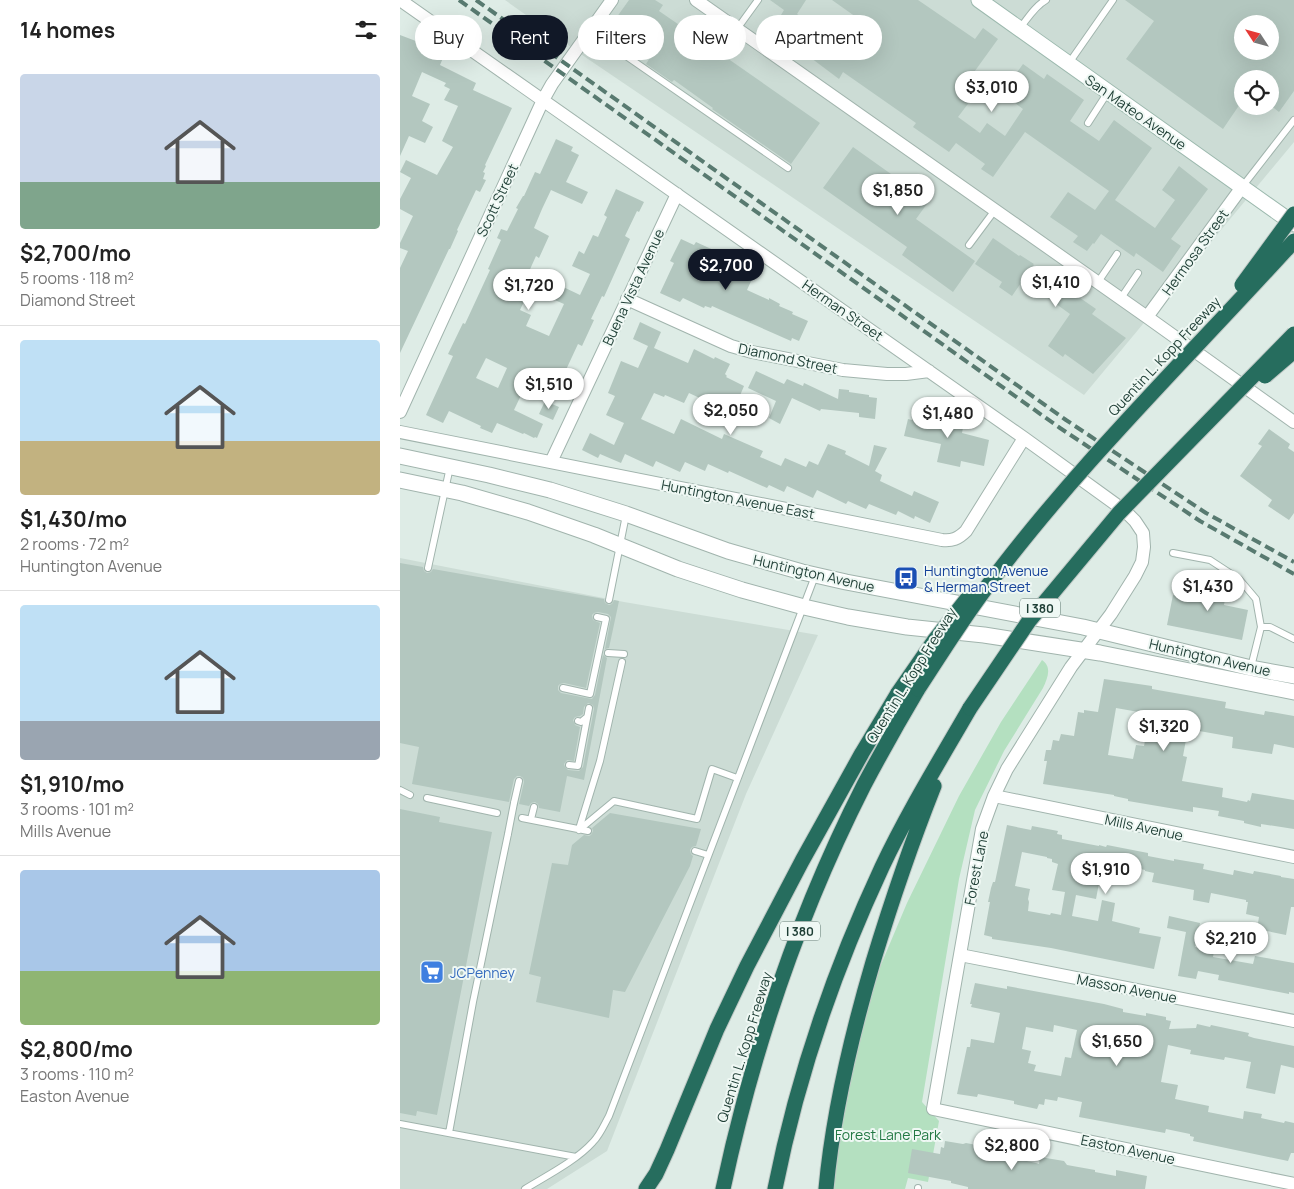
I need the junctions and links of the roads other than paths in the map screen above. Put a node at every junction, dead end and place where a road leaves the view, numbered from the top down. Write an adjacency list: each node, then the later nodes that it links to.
1 (400, 0): 17 (street, Herman Street)
2 (612, 0): 8 (street, Scott Street)
3 (696, 0): 9 (street)
4 (758, 0): 10 (lane)
5 (979, 0): 11 (street, San Mateo Avenue)
6 (1113, 0): 15 (lane)
7 (1042, 1): 11 (lane)
8 (601, 15)
9 (717, 15)
10 (746, 17)
11 (1019, 29): 15 (street, San Mateo Avenue)
12 (746, 35): 23 (street)
13 (578, 48): 17 (street, Scott Street)
14 (632, 60): 20 (lane)
15 (1068, 64): 16 (street, San Mateo Avenue)
16 (1108, 92): 19 (lane); 21 (street, San Mateo Avenue)
17 (543, 100): 22 (street, Herman Street); 37 (street, Scott Street)
18 (1294, 120): 21 (lane)
19 (1088, 123)
20 (788, 168)
21 (1242, 187): 25 (street, San Mateo Avenue); 33 (street, Hermosa Street)
22 (677, 194): 32 (street, Buena Vista Avenue); 36 (street, Herman Street)
23 (995, 210): 27 (lane); 30 (street)
24 (1294, 214): 38 (highway, bridge)
25 (1294, 224)
26 (1294, 241): 38 (highway, Quentin L. Kopp Freeway / I 380, bridge)
27 (969, 245)
28 (1117, 254): 30 (lane)
29 (1138, 273): 31 (lane)
30 (1098, 282): 31 (street)
31 (1121, 298): 33 (street)
32 (627, 299): 36 (street, Diamond Street); 44 (street, Buena Vista Avenue)
33 (1147, 317): 39 (street)
34 (1294, 334): 43 (highway, I 380, bridge)
35 (1294, 351): 43 (highway, bridge)
36 (929, 371): 41 (street, Herman Street)
37 (400, 412)
38 (1131, 415): 48 (highway, Quentin L. Kopp Freeway / I 380, bridge)
39 (1294, 422)
40 (400, 432): 44 (street, Huntington Avenue East)
41 (1024, 438): 44 (street, Huntington Avenue East); 58 (street, Herman Street)
42 (400, 456): 45 (street, Huntington Avenue)
43 (1172, 458): 69 (highway, I 380, bridge)
44 (551, 462)
45 (450, 466): 47 (lane); 49 (street, Huntington Avenue)
46 (400, 480): 47 (street, Huntington Avenue)
47 (446, 489): 50 (street, Huntington Avenue); 52 (lane)
48 (1064, 493): 96 (highway, bridge); 97 (highway, Quentin L. Kopp Freeway / I 380, bridge)
49 (626, 514): 50 (lane); 53 (street, Huntington Avenue)
50 (620, 546): 54 (lane); 55 (street, Huntington Avenue)
51 (1173, 553): 57 (lane)
52 (428, 568)
53 (816, 575): 55 (lane); 58 (street, Huntington Avenue)
54 (610, 600)
55 (804, 606): 60 (street, Huntington Avenue); 73 (lane)
56 (598, 617): 66 (lane)
57 (1261, 627): 59 (lane); 64 (lane)
58 (1098, 630): 60 (street, Herman Street); 64 (street, Huntington Avenue)
59 (1294, 639)
60 (1083, 651): 67 (street, Huntington Avenue); 77 (street, Forest Lane)
61 (608, 653): 62 (lane)
62 (624, 654)
63 (622, 662): 83 (lane)
64 (1250, 668): 65 (street, Huntington Avenue)
65 (1294, 676)
66 (564, 688)
67 (1294, 692)
68 (589, 708): 70 (lane)
69 (970, 708): 98 (highway, I 380); 99 (highway)
70 (587, 717): 71 (lane); 72 (lane)
71 (578, 721)
72 (569, 765)
73 (737, 778): 83 (lane); 86 (lane)
74 (519, 781): 92 (lane, bridge)
75 (400, 790): 76 (lane)
76 (410, 795)
77 (994, 796): 87 (street, Mills Avenue); 88 (street, Forest Lane)
78 (427, 798): 80 (lane)
79 (534, 807): 82 (lane)
80 (497, 813)
81 (522, 818): 82 (lane)
82 (531, 819): 83 (lane)
83 (579, 830): 84 (lane)
84 (588, 832)
85 (695, 851): 86 (lane)
86 (708, 855): 93 (lane)
87 (1294, 857)
88 (960, 955): 89 (street, Masson Avenue); 90 (street, Forest Lane)
89 (1294, 1021)
90 (933, 1109): 94 (street, Easton Avenue)
91 (400, 1124): 92 (lane)
92 (448, 1133): 93 (lane)
93 (576, 1157): 95 (lane)
94 (1294, 1184)
95 (525, 1189)
96 (646, 1189)
97 (723, 1189)
98 (775, 1189)
99 (826, 1189)

